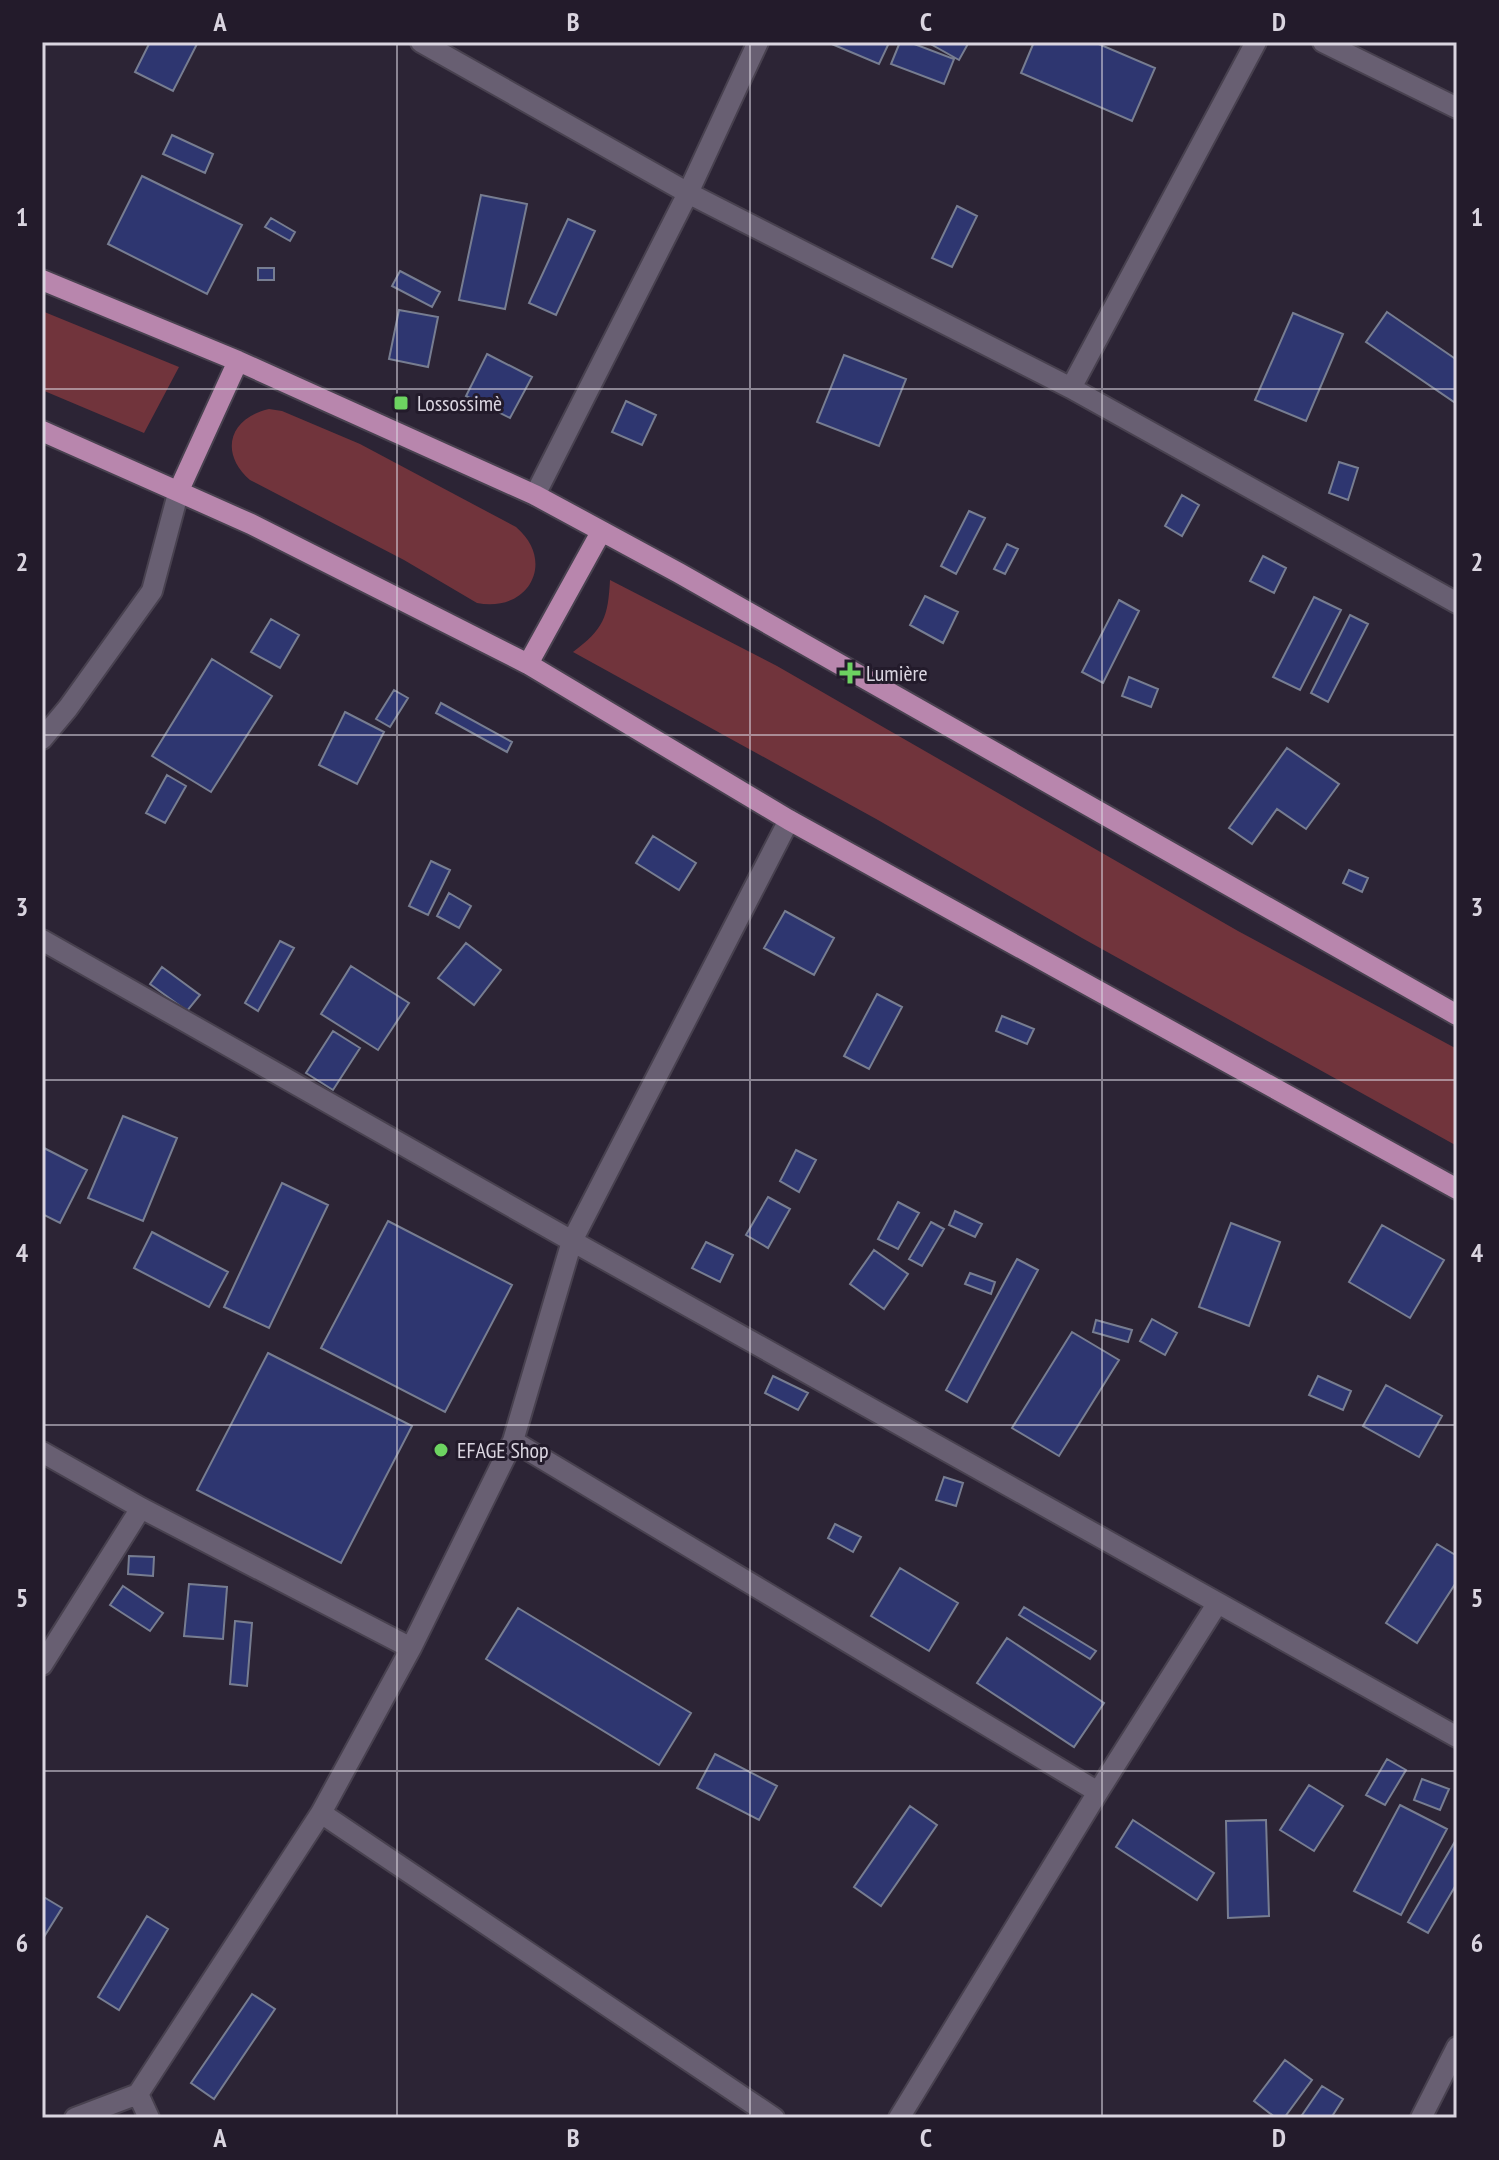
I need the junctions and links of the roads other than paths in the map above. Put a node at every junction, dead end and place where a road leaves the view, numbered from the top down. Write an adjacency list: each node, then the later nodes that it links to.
1 (421, 42): 6 (street)
2 (758, 42): 6 (street)
3 (1256, 42): 9 (street)
4 (1323, 42): 5 (street)
5 (1457, 108)
6 (688, 193): 9 (street); 12 (street)
7 (42, 280): 8 (main road)
8 (238, 361): 11 (main road); 12 (main road)
9 (1071, 388): 14 (street)
10 (42, 431): 11 (main road)
11 (179, 490): 15 (main road); 16 (street)
12 (535, 495): 13 (main road)
13 (601, 532): 15 (main road); 19 (main road)
14 (1457, 603)
15 (528, 664): 17 (main road)
16 (42, 739)
17 (789, 820): 20 (main road); 21 (street)
18 (42, 940): 21 (street)
19 (1457, 1015)
20 (1457, 1189)
21 (572, 1241): 22 (street); 25 (street)
22 (513, 1441): 26 (street); 29 (street)
23 (42, 1452): 24 (street)
24 (141, 1508): 26 (street); 27 (street)
25 (1217, 1604): 28 (street); 29 (street)
26 (411, 1648): 30 (street)
27 (42, 1665)
28 (1457, 1737)
29 (1098, 1792): 36 (street)
30 (321, 1813): 32 (street); 35 (street)
31 (1457, 2047): 37 (street)
32 (138, 2094): 33 (street); 34 (street)
33 (75, 2118)
34 (149, 2118)
35 (774, 2118)
36 (899, 2118)
37 (1421, 2118)

